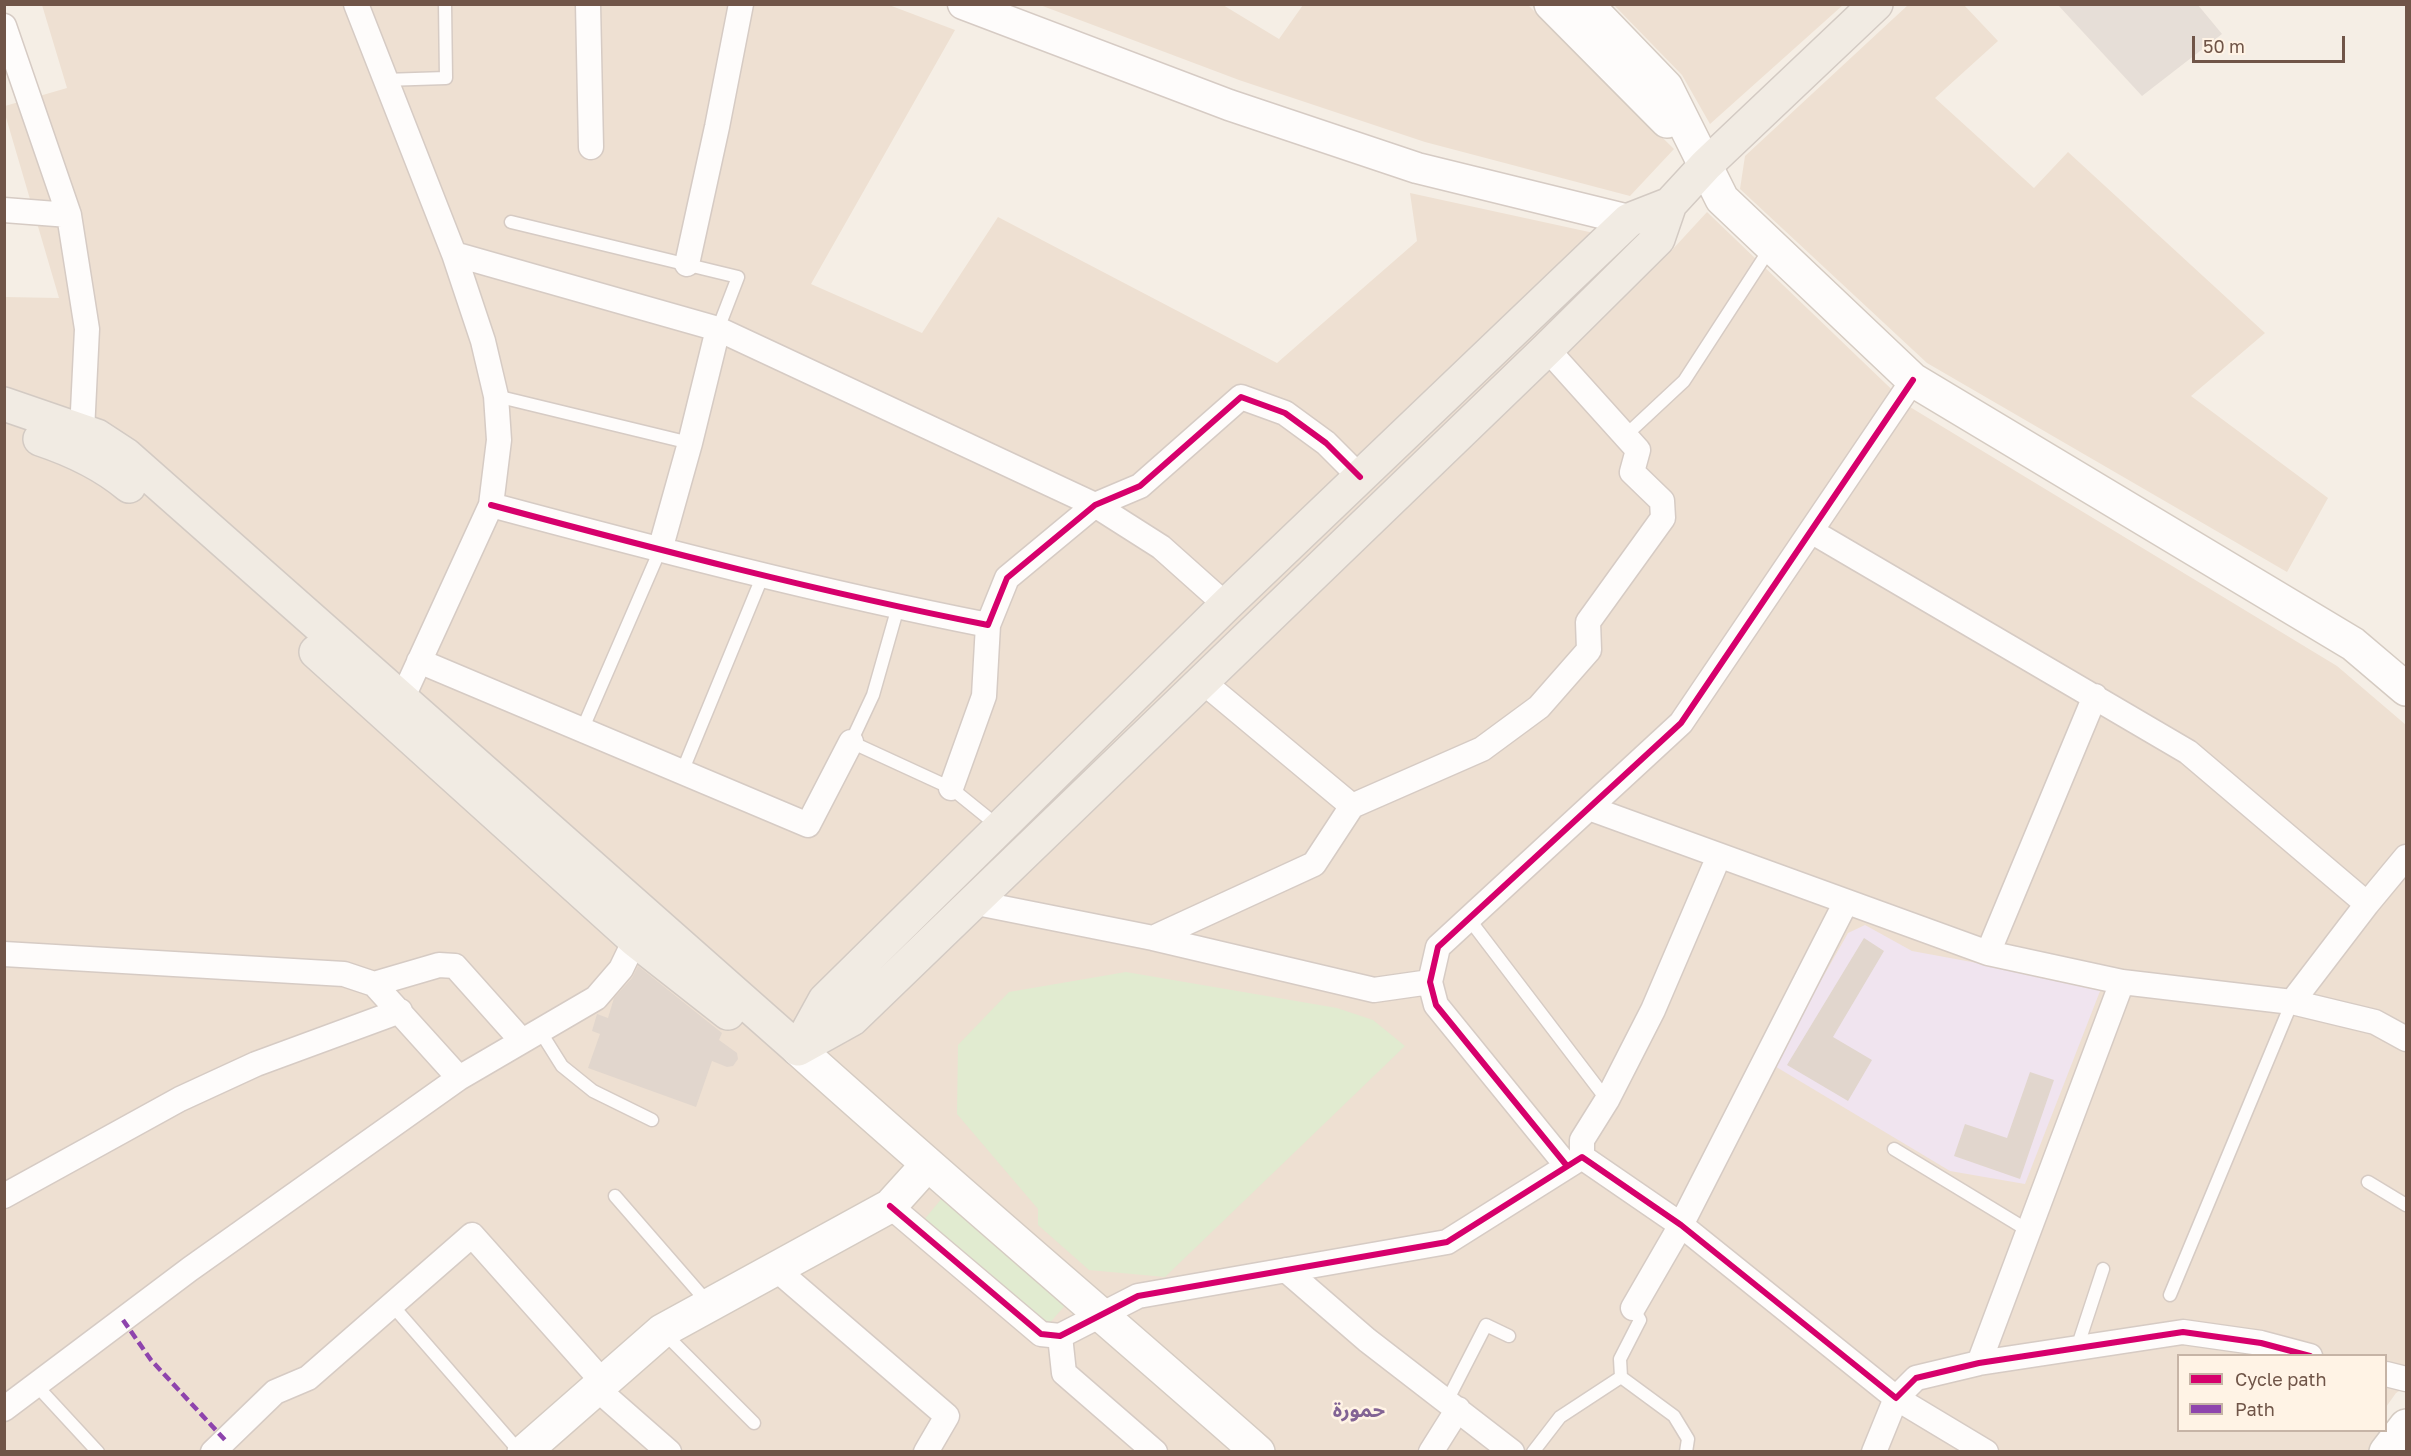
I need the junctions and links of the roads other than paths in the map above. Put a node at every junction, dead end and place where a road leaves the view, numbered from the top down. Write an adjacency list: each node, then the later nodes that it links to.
1 (356, 4): 10 (street)
2 (446, 4): 10 (lane)
3 (588, 4): 11 (street)
4 (741, 4): 20 (street)
5 (963, 4): 16 (street)
6 (1551, 4): 12 (main road)
7 (1586, 4): 12 (main road)
8 (1876, 4): 12 (main road)
9 (4, 26): 15 (street)
10 (384, 80): 19 (street)
11 (591, 147)
12 (1706, 165): 13 (main road); 18 (main road)
13 (1670, 204): 16 (main road); 22 (main road)
14 (4, 210): 15 (street)
15 (69, 215): 27 (street)
16 (1629, 220): 30 (main road)
17 (511, 222): 20 (lane)
18 (1771, 246): 23 (main road); 28 (lane)
19 (454, 254): 21 (street); 24 (street)
20 (687, 264): 21 (lane)
21 (718, 329): 29 (street); 32 (street)
22 (1547, 349): 28 (street); 40 (main road)
23 (1913, 380): 33 (street); 41 (main road)
24 (496, 396): 29 (lane); 31 (street)
25 (4, 404): 27 (main road)
26 (4, 427): 57 (main road)
27 (82, 431): 43 (main road)
28 (1625, 436): 48 (street)
29 (690, 443): 34 (street)
30 (1360, 477): 32 (street); 36 (main road)
31 (491, 505): 34 (street); 39 (street)
32 (1095, 505): 36 (street); 38 (street)
33 (1811, 531): 42 (street); 49 (street)
34 (660, 550): 35 (street); 44 (lane)
35 (763, 575): 37 (street); 46 (lane)
36 (1226, 605): 50 (main road)
37 (898, 608): 38 (street); 45 (lane)
38 (988, 625): 47 (street)
39 (419, 661): 43 (street); 44 (street)
40 (1202, 681): 48 (street); 53 (main road)
41 (2406, 689)
42 (2095, 696): 55 (street); 59 (street)
43 (402, 699): 57 (main road)
44 (582, 729): 46 (street)
45 (851, 742): 46 (street); 47 (lane)
46 (682, 772)
47 (951, 788): 50 (lane)
48 (1352, 806): 58 (street)
49 (1589, 808): 51 (street); 56 (street)
50 (1001, 828): 68 (main road)
51 (1719, 856): 54 (street); 70 (street)
52 (2406, 857): 55 (street)
53 (972, 902): 58 (street); 68 (main road)
54 (1846, 902): 59 (street); 80 (street)
55 (2367, 904): 64 (street)
56 (1469, 919): 61 (street); 70 (lane)
57 (643, 929): 66 (street); 68 (main road)
58 (1153, 938): 61 (street)
59 (1988, 953): 62 (street)
60 (4, 954): 63 (street)
61 (1430, 982): 73 (street)
62 (2122, 982): 64 (street); 81 (street)
63 (374, 984): 65 (street); 66 (street)
64 (2292, 1002): 67 (street); 85 (lane)
65 (400, 1011): 69 (street); 76 (street)
66 (531, 1036): 69 (street); 71 (lane)
67 (2406, 1039)
68 (798, 1049): 74 (main road)
69 (459, 1078): 99 (street)
70 (1607, 1100): 73 (street)
71 (652, 1120)
72 (1894, 1149): 81 (lane)
73 (1575, 1161): 80 (street); 84 (street)
74 (927, 1165): 79 (main road); 89 (main road)
75 (2368, 1182): 78 (lane)
76 (4, 1196)
77 (615, 1196): 87 (lane)
78 (2406, 1205)
79 (890, 1206): 82 (main road); 91 (street)
80 (1681, 1225): 88 (street); 101 (street)
81 (2029, 1231): 95 (street)
82 (776, 1269): 87 (main road); 109 (street)
83 (2103, 1269): 93 (lane)
84 (1286, 1270): 89 (street); 103 (street)
85 (2170, 1295)
86 (392, 1305): 100 (street); 106 (street); 107 (lane)
87 (710, 1305): 90 (main road)
88 (1633, 1308): 97 (lane)
89 (1103, 1315): 91 (street); 111 (main road)
90 (662, 1331): 100 (main road); 104 (lane)
91 (1060, 1336): 110 (street)
92 (1509, 1336): 103 (lane)
93 (2077, 1348): 94 (street); 95 (street)
94 (2302, 1354)
95 (1979, 1364): 101 (street)
96 (2387, 1374): 98 (street)
97 (1622, 1377): 114 (lane); 115 (lane)
98 (2406, 1379)
99 (36, 1385): 102 (street); 105 (lane)
100 (600, 1385): 107 (main road); 108 (street)
101 (1896, 1398): 116 (street); 117 (street)
102 (7, 1403)
103 (1453, 1405): 112 (street); 113 (street)
104 (754, 1423)
105 (98, 1452)
106 (213, 1452)
107 (522, 1452)
108 (669, 1452)
109 (926, 1452)
110 (1155, 1452)
111 (1258, 1452)
112 (1431, 1452)
113 (1512, 1452)
114 (1533, 1452)
115 (1686, 1452)
116 (1874, 1452)
117 (1986, 1452)

